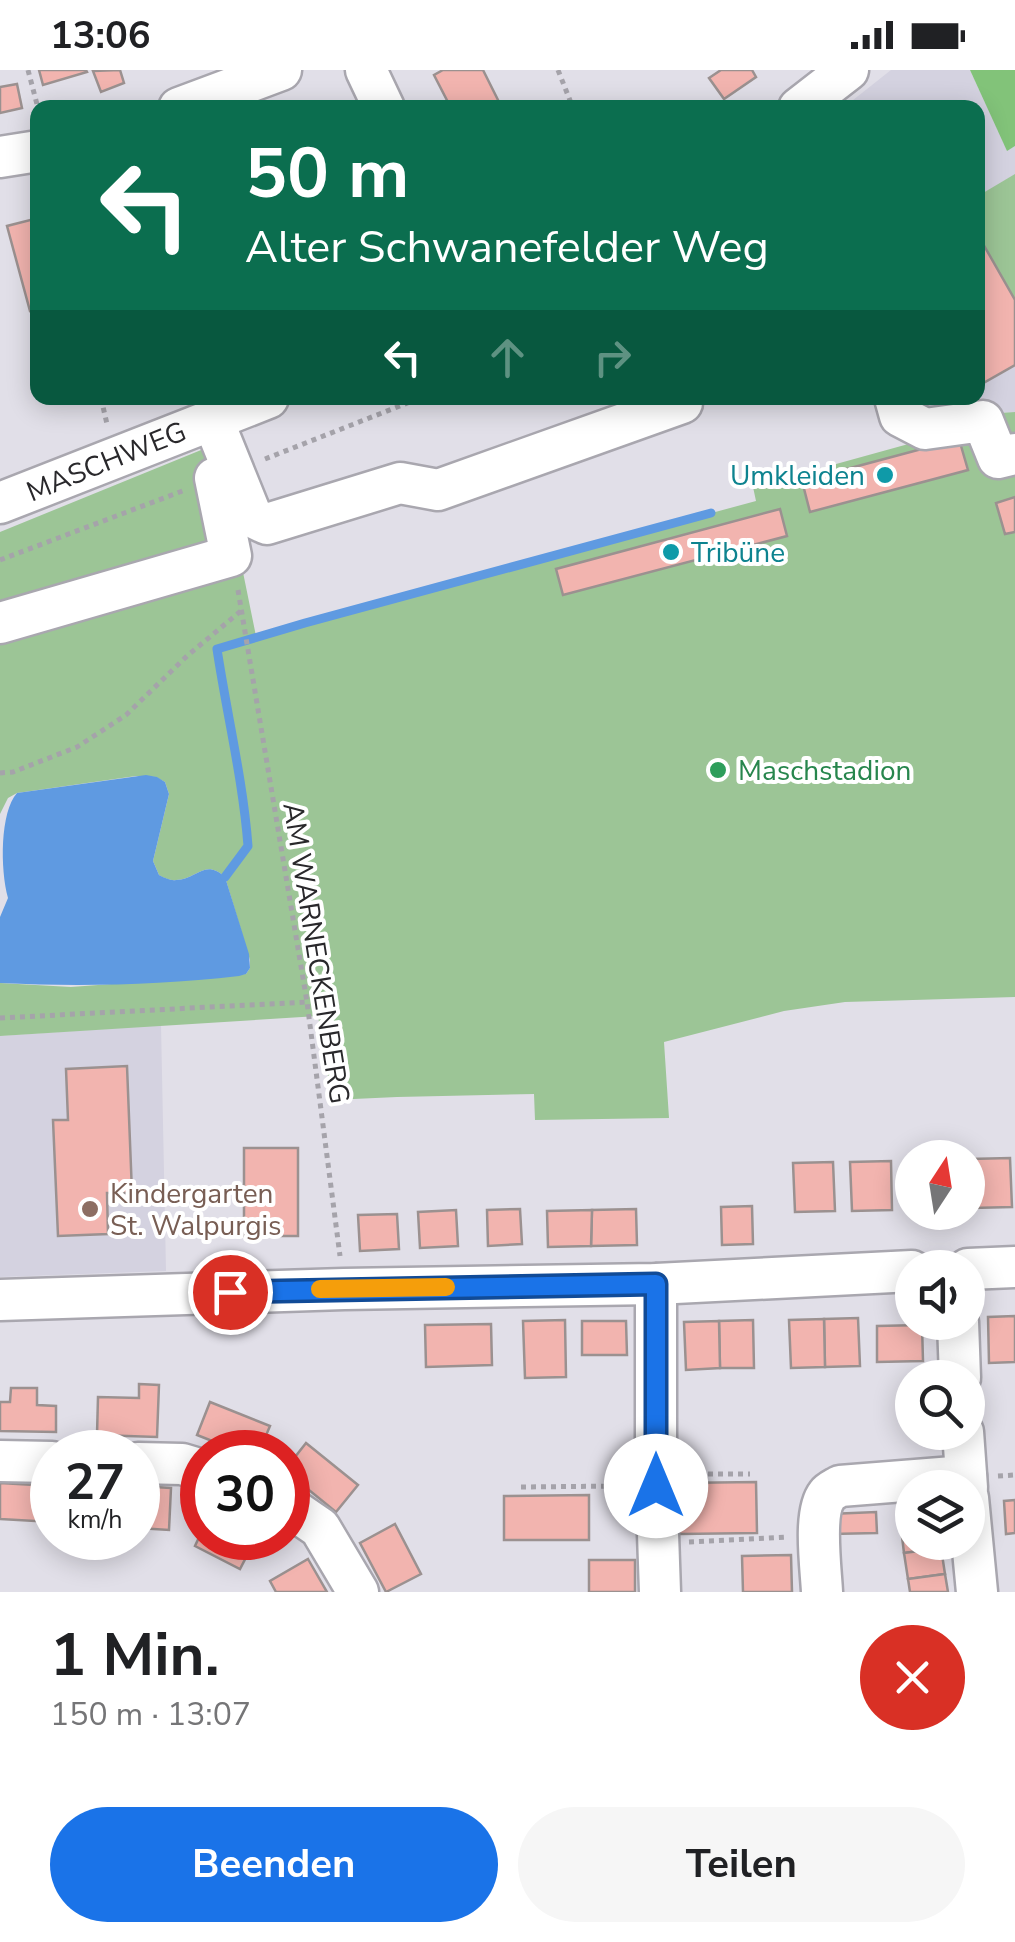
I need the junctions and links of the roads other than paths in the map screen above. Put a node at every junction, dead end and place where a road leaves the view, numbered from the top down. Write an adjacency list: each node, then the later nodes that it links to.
1 (281, 70): 3 (street)
2 (366, 70): 4 (street)
3 (200, 100)
4 (380, 100)
5 (30, 152): 6 (street)
6 (0, 157)
7 (248, 405): 10 (street, MASCHWEG)
8 (676, 405): 12 (street)
9 (896, 405): 11 (street)
10 (201, 422): 12 (street); 13 (street, MASCHWEG)
11 (1015, 454)
12 (224, 475): 14 (street)
13 (0, 503)
14 (0, 623)
15 (1015, 1267): 16 (street)
16 (985, 1268)
17 (895, 1272): 18 (street)
18 (656, 1284): 19 (street); 26 (street)
19 (0, 1300)
20 (0, 1461): 21 (street)
21 (30, 1462)
22 (895, 1486): 27 (street)
23 (310, 1521): 25 (street)
24 (974, 1560): 28 (street)
25 (358, 1592)
26 (660, 1592)
27 (822, 1592)
28 (977, 1592)

